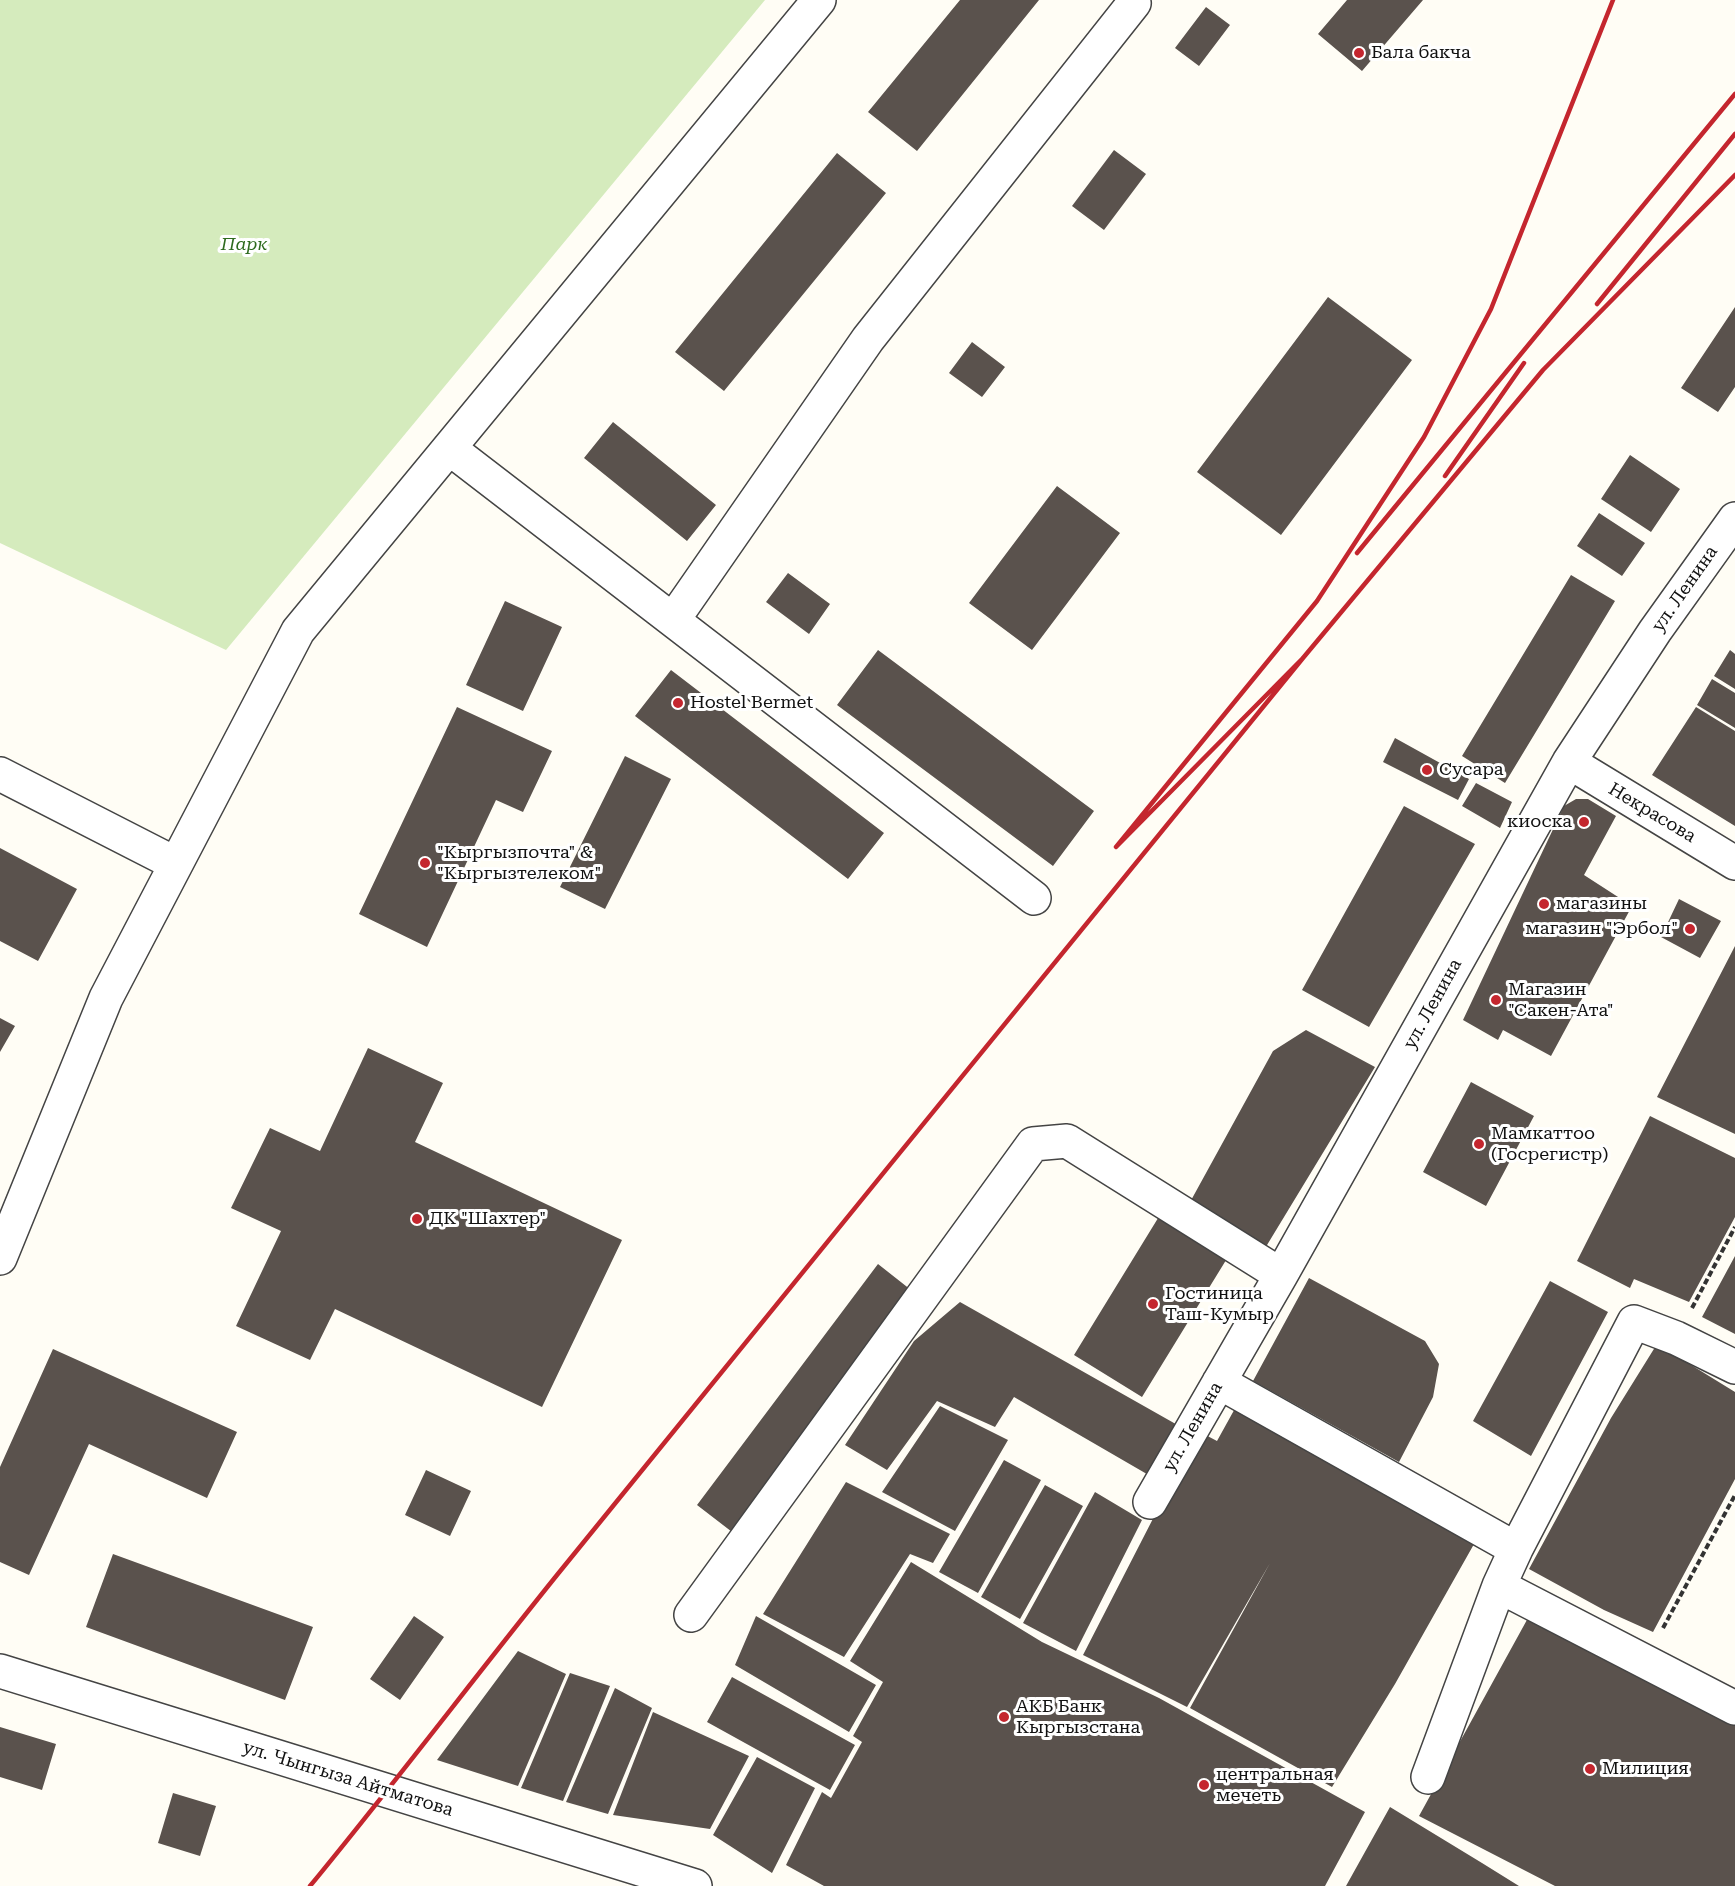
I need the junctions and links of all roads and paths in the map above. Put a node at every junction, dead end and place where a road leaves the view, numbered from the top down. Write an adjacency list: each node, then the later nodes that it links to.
1 (819, 0): 3 (street)
2 (1133, 0): 5 (street)
3 (449, 448): 5 (street); 9 (street)
4 (1735, 519): 6 (street, ул. Ленина)
5 (673, 620): 10 (street)
6 (1569, 762): 8 (street, Некрасова); 13 (street, ул. Ленина)
7 (0, 774): 9 (street)
8 (1735, 863)
9 (176, 864): 12 (street)
10 (1034, 898)
11 (1735, 1227): 14 (path)
12 (0, 1258)
13 (1281, 1275): 16 (street, ул. Ленина); 21 (street)
14 (1676, 1338): 15 (street); 19 (street)
15 (1735, 1367)
16 (1219, 1382): 18 (street, ул. Ленина); 19 (street)
17 (1735, 1495): 22 (path)
18 (1150, 1502)
19 (1516, 1549): 20 (street)
20 (1499, 1586): 24 (street); 25 (street)
21 (691, 1615)
22 (1663, 1628)
23 (0, 1671): 26 (street, ул. Чынгыза Айтматова)
24 (1735, 1708)
25 (1428, 1777)
26 (695, 1886)

